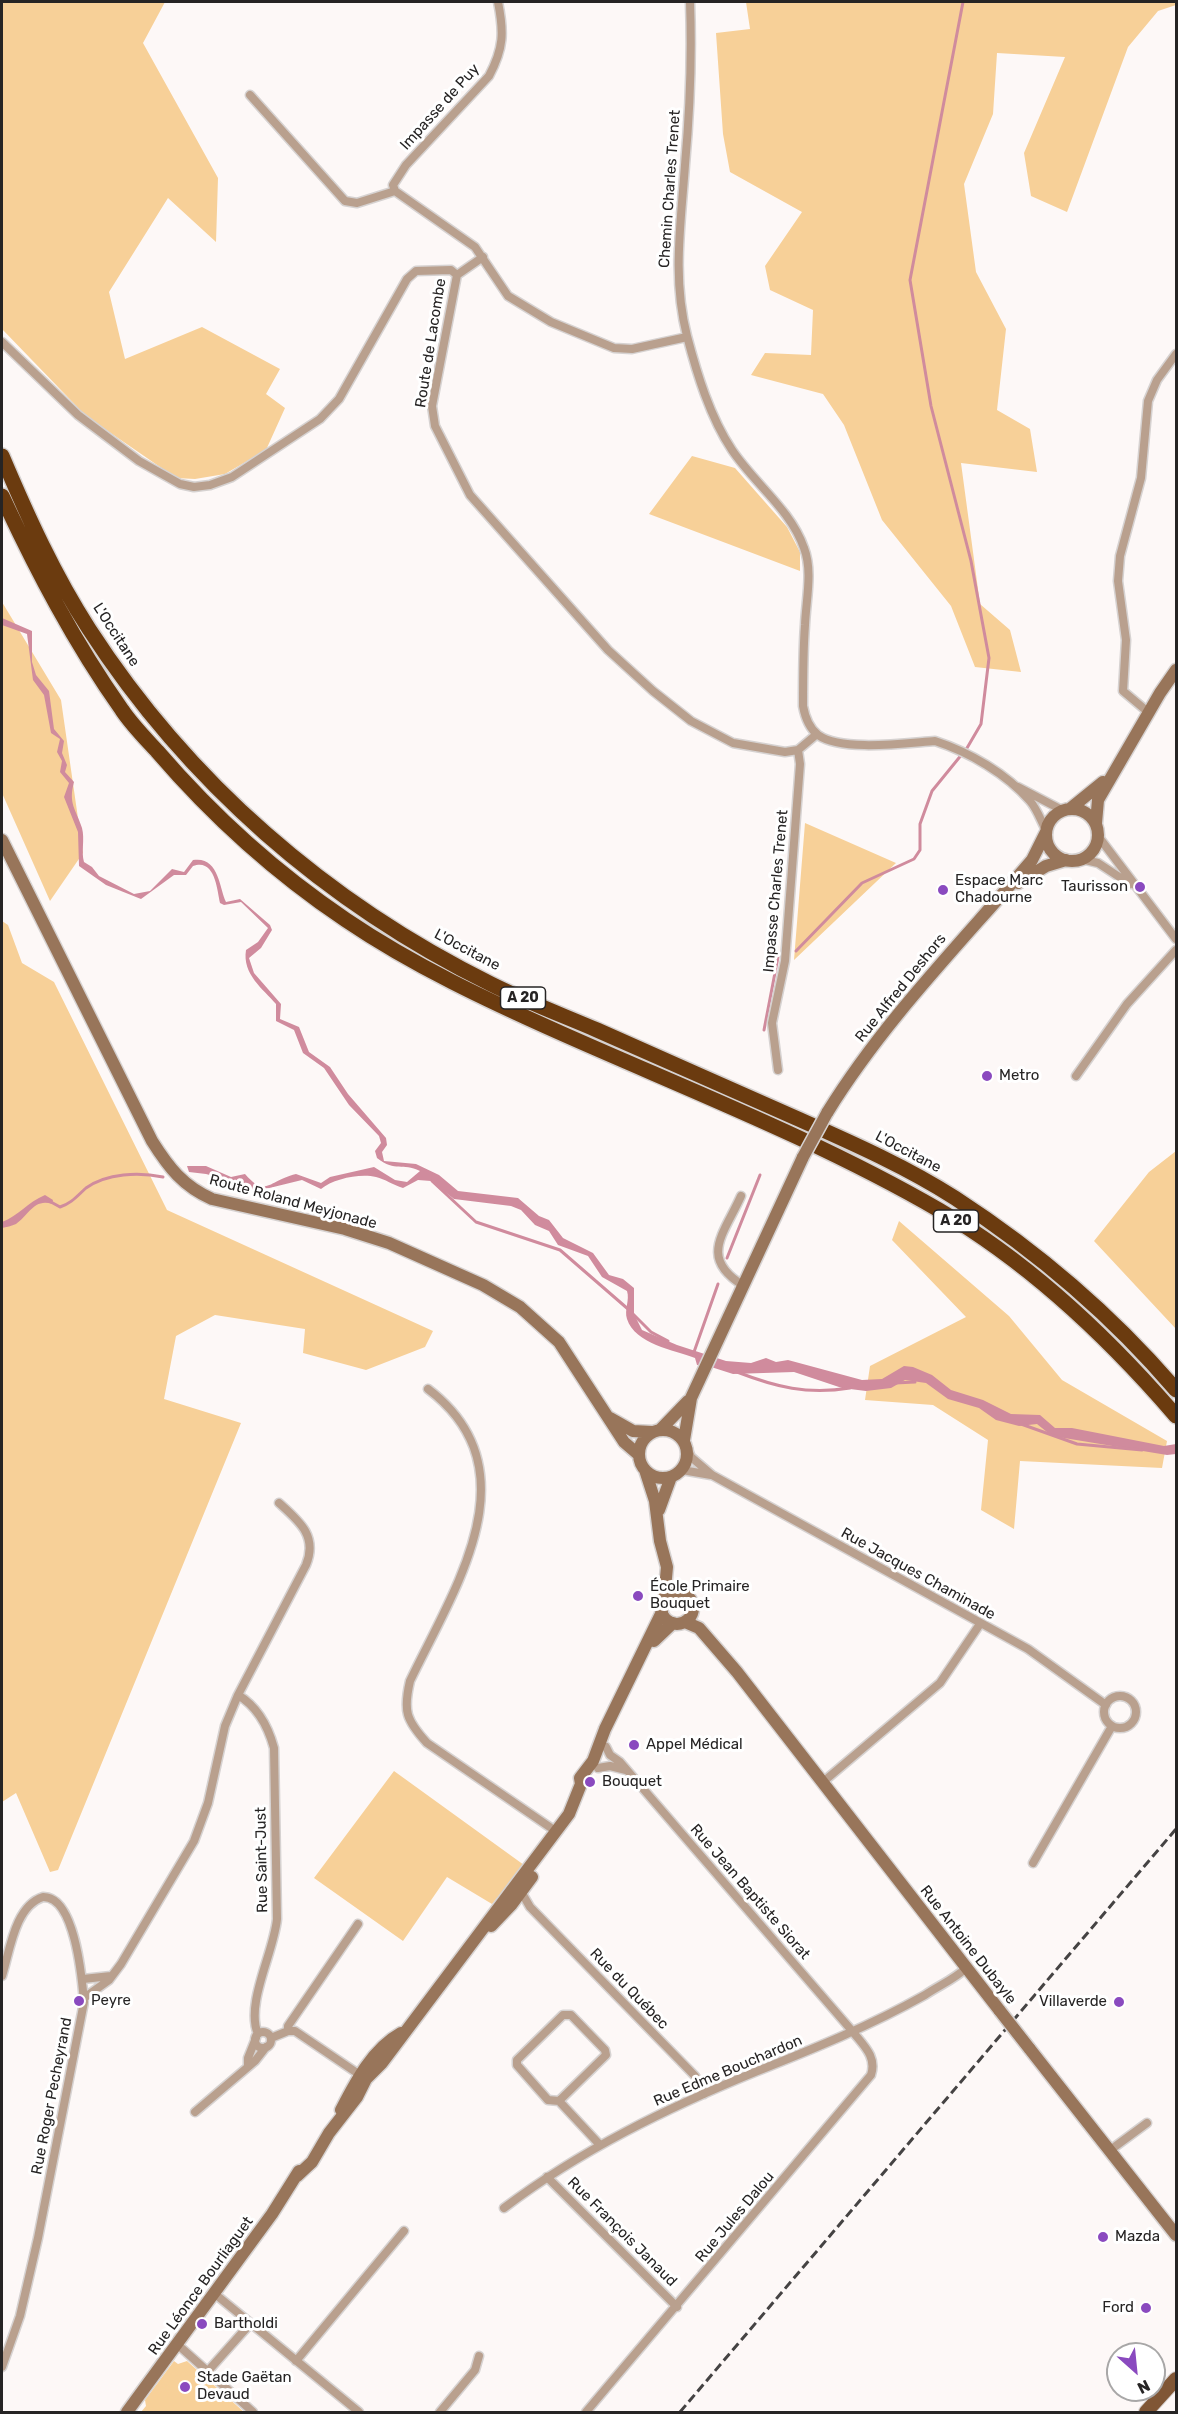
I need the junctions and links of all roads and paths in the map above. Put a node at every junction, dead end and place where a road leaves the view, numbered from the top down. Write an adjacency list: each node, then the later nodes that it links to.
1 (498, 2): 4 (street, Impasse de Puy)
2 (690, 2): 7 (street, Chemin Charles Trenet)
3 (250, 95): 4 (street)
4 (395, 191): 5 (street)
5 (483, 257): 6 (street); 7 (street)
6 (457, 275): 8 (street, Route de Lacombe); 15 (street, Route de Lacombe)
7 (687, 337): 14 (street, Chemin Charles Trenet)
8 (2, 342)
9 (1176, 354): 13 (street)
10 (2, 456): 33 (highway, L'Occitane / A 20)
11 (2, 496): 35 (highway, A 20)
12 (1176, 670): 13 (main road)
13 (1148, 712): 16 (main road)
14 (818, 734): 15 (street); 17 (street)
15 (798, 750): 28 (street, Impasse Charles Trenet)
16 (1114, 771): 18 (main road); 19 (main road)
17 (1014, 785): 18 (street); 20 (street)
18 (1067, 809): 19 (main road); 20 (main road)
19 (1097, 830): 22 (main road); 24 (street)
20 (1046, 831): 23 (main road); 25 (main road)
21 (2, 840): 36 (main road, Route Roland Meyjonade)
22 (1081, 859): 23 (main road); 24 (street)
23 (1065, 860): 25 (main road)
24 (1135, 888): 26 (street)
25 (1006, 890): 31 (main road, Rue Alfred Deshors, bridge)
26 (1176, 939)
27 (1176, 950): 29 (street)
28 (778, 1070)
29 (1076, 1076)
30 (741, 1196): 31 (street)
31 (744, 1286): 34 (main road)
32 (428, 1389): 61 (street)
33 (1176, 1390)
34 (691, 1398): 37 (main road); 38 (main road)
35 (1176, 1416)
36 (609, 1418): 37 (main road); 39 (main road, Route Roland Meyjonade)
37 (656, 1431): 38 (main road); 39 (main road)
38 (685, 1442): 41 (main road); 42 (street, Rue Jacques Chaminade)
39 (639, 1455): 40 (main road)
40 (644, 1469): 41 (main road); 44 (main road)
41 (676, 1473): 42 (street, Rue Jacques Chaminade); 44 (main road)
42 (712, 1475): 49 (street, Rue Jacques Chaminade)
43 (279, 1503): 52 (street)
44 (657, 1517): 45 (main road)
45 (667, 1568): 46 (main road, Rue Antoine Dubayle); 47 (main road)
46 (689, 1600): 47 (main road); 48 (main road); 51 (main road, Rue Antoine Dubayle)
47 (663, 1606): 48 (main road, Rue Antoine Dubayle); 50 (main road, Rue Léonce Bourliaguet)
48 (679, 1623): 50 (main road, Rue Léonce Bourliaguet); 51 (main road, Rue Antoine Dubayle)
49 (980, 1624): 53 (street, Rue Jacques Chaminade); 59 (street)
50 (638, 1671): 54 (main road, Rue Léonce Bourliaguet)
51 (737, 1672): 59 (main road, Rue Antoine Dubayle)
52 (238, 1695): 69 (street); 76 (street, Rue Saint-Just)
53 (1106, 1705): 55 (street); 55 (street)
54 (620, 1710): 56 (main road, Rue Léonce Bourliaguet); 60 (main road, Rue Léonce Bourliaguet)
55 (1112, 1726): 62 (street)
56 (606, 1747): 57 (main road, Rue Léonce Bourliaguet); 58 (street, Rue Jean Baptiste Siorat)
57 (598, 1768): 58 (street); 60 (main road, Rue Léonce Bourliaguet)
58 (626, 1770): 74 (street, Rue Jean Baptiste Siorat)
59 (823, 1782): 67 (main road, Rue Antoine Dubayle)
60 (581, 1784): 61 (main road, Rue Léonce Bourliaguet)
61 (553, 1834): 63 (main road, Rue Léonce Bourliaguet)
62 (1033, 1863)
63 (519, 1888): 64 (main road, Rue Léonce Bourliaguet); 65 (street, Rue du Québec)
64 (509, 1901): 65 (street); 80 (main road, Rue Léonce Bourliaguet)
65 (530, 1907): 81 (street, Rue du Québec)
66 (358, 1924): 72 (street)
67 (966, 1968): 74 (street, Rue Edme Bouchardon); 86 (main road, Rue Antoine Dubayle, bridge)
68 (2, 1976): 70 (street, Rue Roger Pecheyrand)
69 (111, 1976): 70 (street); 71 (street)
70 (83, 1979): 71 (street, Rue Roger Pecheyrand)
71 (84, 1998): 97 (street, Rue Roger Pecheyrand)
72 (300, 2012): 73 (street); 75 (street)
73 (288, 2031): 75 (street); 77 (street)
74 (853, 2032): 81 (street, Rue Edme Bouchardon); 92 (street, Rue Jules Dalou)
75 (302, 2034): 80 (street)
76 (257, 2036): 77 (street); 78 (street); 79 (street, Rue Saint-Just)
77 (271, 2038): 78 (street)
78 (266, 2047): 79 (street)
79 (248, 2065): 83 (street)
80 (363, 2077): 91 (main road, Rue Léonce Bourliaguet)
81 (704, 2094): 85 (street, Rue Edme Bouchardon)
82 (559, 2102): 82 (street); 85 (street)
83 (195, 2112)
84 (1147, 2123): 86 (street)
85 (600, 2145): 87 (street, Rue Edme Bouchardon)
86 (1109, 2151): 90 (main road, Rue Antoine Dubayle)
87 (547, 2177): 88 (street, Rue Edme Bouchardon); 92 (street, Rue François Janaud)
88 (504, 2208)
89 (404, 2231): 96 (street)
90 (1176, 2235)
91 (215, 2294): 93 (street); 94 (main road, Rue Léonce Bourliaguet)
92 (677, 2307): 105 (street, Rue Jules Dalou)
93 (250, 2324): 96 (street); 98 (street)
94 (177, 2344): 98 (street); 101 (main road, Rue Léonce Bourliaguet)
95 (479, 2356): 104 (street)
96 (296, 2361): 103 (street)
97 (2, 2367)
98 (208, 2371): 102 (street)
99 (1176, 2379): 106 (main road)
100 (1176, 2393): 107 (main road)
101 (127, 2412)
102 (254, 2412)
103 (359, 2412)
104 (440, 2412)
105 (586, 2412)
106 (1146, 2412)
107 (1159, 2412)

